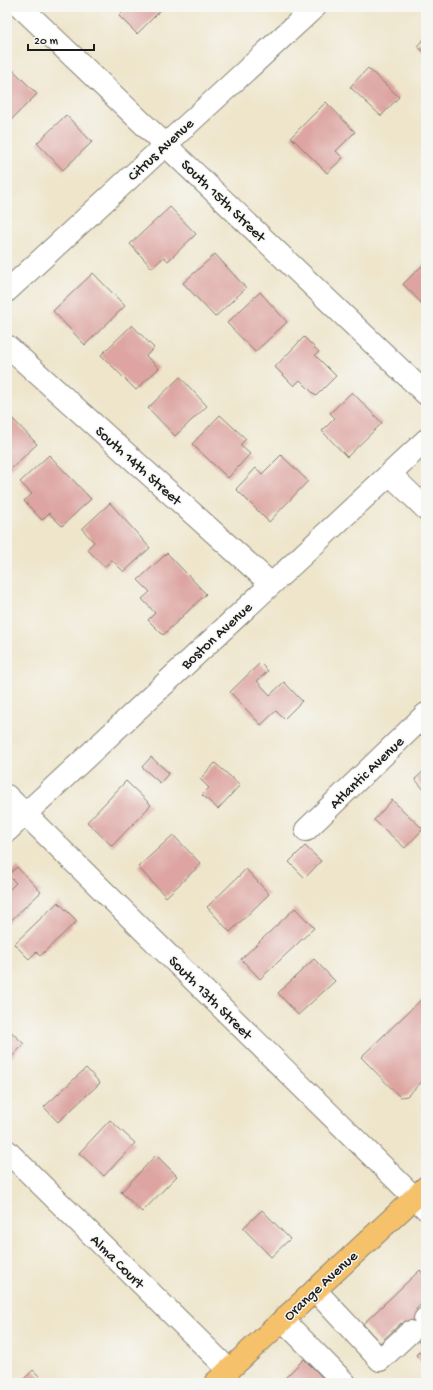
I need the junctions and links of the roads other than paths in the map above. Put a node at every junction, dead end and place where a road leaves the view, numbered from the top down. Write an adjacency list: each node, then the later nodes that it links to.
1 (21, 7): 3 (street, South 15th Street)
2 (315, 7): 3 (street, Citrus Avenue)
3 (165, 144): 4 (street, Citrus Avenue); 6 (street, South 15th Street)
4 (7, 291)
5 (7, 346): 10 (street, South 14th Street)
6 (426, 394)
7 (426, 440): 8 (street, Boston Avenue)
8 (390, 474): 9 (street); 10 (street, Boston Avenue)
9 (426, 509)
10 (271, 584): 13 (street, Boston Avenue)
11 (426, 714): 14 (street, Atlantic Avenue)
12 (7, 796): 13 (street, South 13th Street)
13 (25, 814): 15 (street, Boston Avenue); 17 (street, South 13th Street)
14 (306, 830)
15 (7, 831)
16 (7, 1151): 21 (street, Alma Court)
17 (422, 1198): 18 (main road, Orange Avenue)
18 (315, 1290): 19 (main road, Orange Avenue); 20 (street)
19 (283, 1320): 21 (main road, Orange Avenue); 22 (street)
20 (420, 1323)
21 (222, 1377)
22 (345, 1383)

